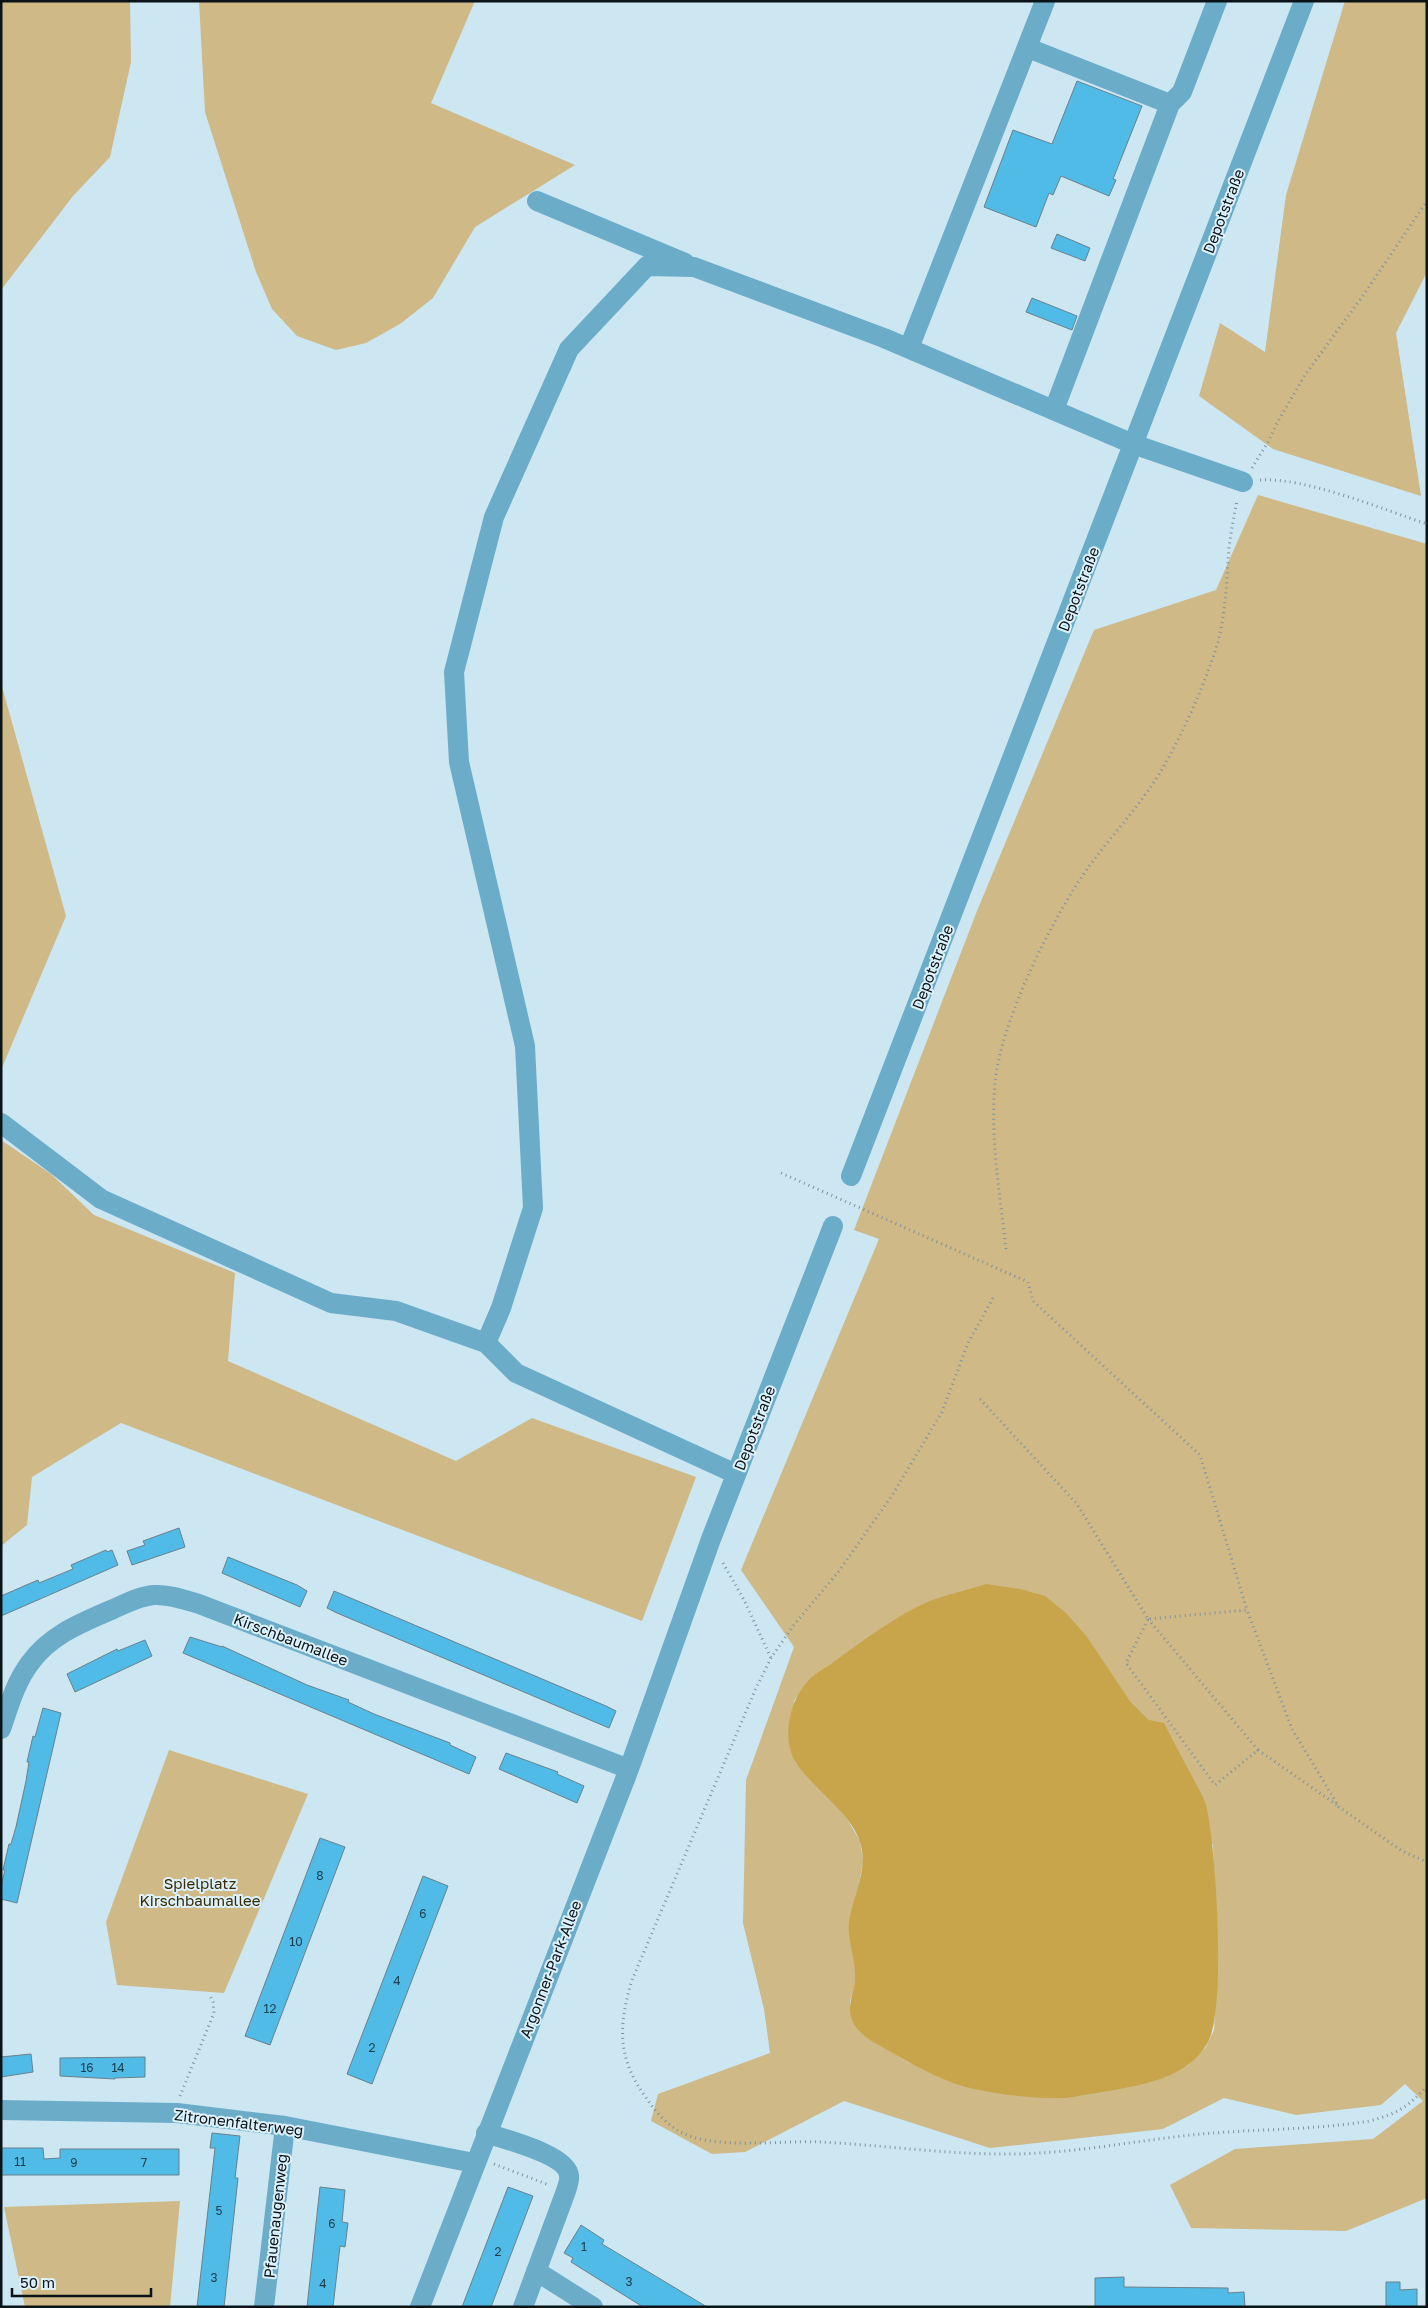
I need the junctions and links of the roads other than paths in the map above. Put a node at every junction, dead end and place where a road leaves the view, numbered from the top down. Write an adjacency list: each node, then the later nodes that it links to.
1 (1046, 1): 4 (street)
2 (1217, 1): 5 (street)
3 (1304, 1): 10 (street, Depotstraße)
4 (1028, 48): 5 (street); 8 (street)
5 (1170, 104): 9 (street)
6 (537, 201): 7 (street)
7 (694, 266): 8 (street); 15 (street)
8 (908, 348): 9 (street)
9 (1054, 410): 10 (street)
10 (1133, 444): 11 (street); 13 (street, Depotstraße)
11 (1243, 482)
12 (1, 1123): 15 (street)
13 (851, 1176)
14 (834, 1226): 16 (street, Depotstraße)
15 (486, 1343): 16 (street)
16 (736, 1474): 17 (street, Depotstraße)
17 (678, 1631): 19 (street, Argonner-Park-Allee)
18 (1, 1730): 19 (street, Kirschbaumallee)
19 (629, 1769): 22 (street, Argonner-Park-Allee)
20 (1, 2110): 21 (street, Zitronenfalterweg)
21 (285, 2126): 23 (street, Zitronenfalterweg); 25 (street, Pfauenaugenweg)
22 (486, 2133): 23 (street, Argonner-Park-Allee); 24 (street)
23 (475, 2160): 26 (street, Argonner-Park-Allee)
24 (536, 2271): 27 (street); 28 (street)
25 (264, 2307)
26 (420, 2307)
27 (523, 2307)
28 (593, 2307)

